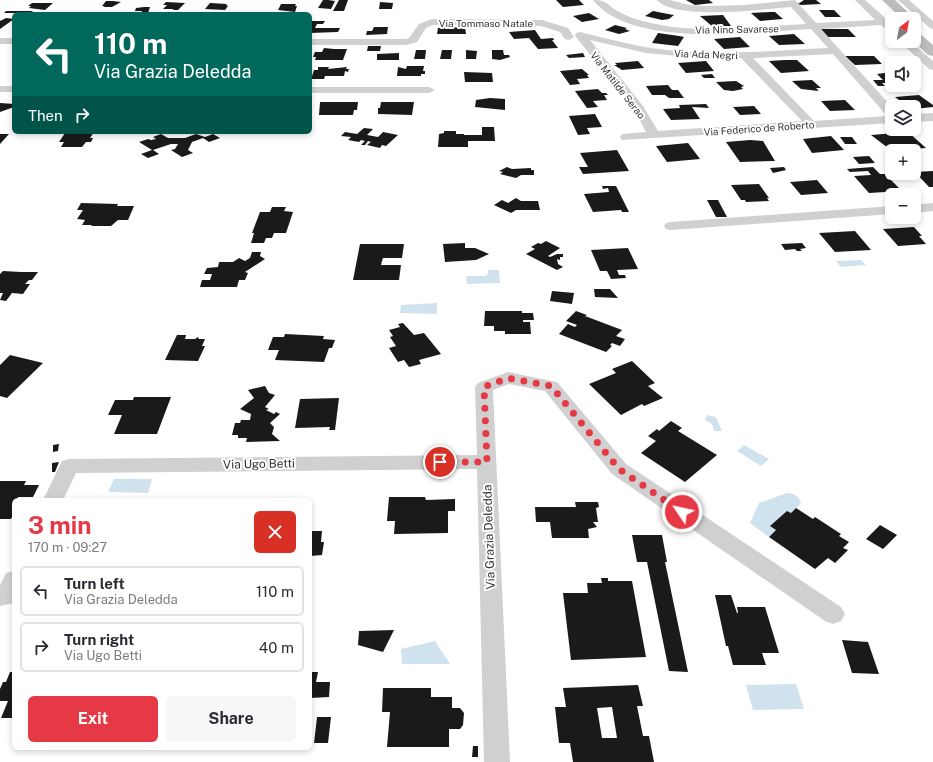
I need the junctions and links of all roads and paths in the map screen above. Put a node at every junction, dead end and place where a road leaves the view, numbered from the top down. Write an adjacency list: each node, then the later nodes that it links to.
1 (598, 0): 12 (street, Via Nino Savarese)
2 (662, 0): 7 (street)
3 (860, 0): 10 (street)
4 (875, 0): 8 (street)
5 (888, 0): 9 (street)
6 (902, 0): 11 (street)
7 (792, 2): 12 (street)
8 (888, 12)
9 (901, 12)
10 (884, 22): 12 (street, Via Nino Savarese)
11 (933, 26)
12 (814, 27): 21 (street)
13 (921, 29): 15 (street)
14 (574, 37): 19 (street, Via Tommaso Natale); 23 (street, Via Ada Negri); 34 (street, Via Matilde Serao)
15 (933, 40)
16 (0, 41): 17 (street)
17 (12, 41)
18 (921, 41): 22 (street)
19 (312, 42)
20 (912, 48): 24 (street)
21 (836, 51): 23 (street, Via Ada Negri); 29 (street)
22 (933, 52)
23 (744, 55): 33 (street)
24 (933, 68)
25 (0, 89): 26 (street)
26 (12, 89)
27 (312, 90): 28 (street)
28 (429, 90)
29 (885, 106)
30 (933, 117): 31 (street)
31 (921, 118)
32 (885, 120): 33 (street, Via Federico de Roberto)
33 (812, 125): 34 (street, Via Federico de Roberto)
34 (654, 135): 35 (street, Via Federico de Roberto)
35 (626, 137)
36 (933, 208): 37 (street)
37 (921, 209)
38 (885, 211): 39 (street)
39 (671, 226)
40 (487, 462): 41 (street, Via Ugo Betti); 44 (street, Via Grazia Deledda); 45 (street, Via Grazia Deledda)
41 (53, 498)
42 (12, 584): 43 (street)
43 (0, 596)
44 (833, 614)
45 (497, 762)

